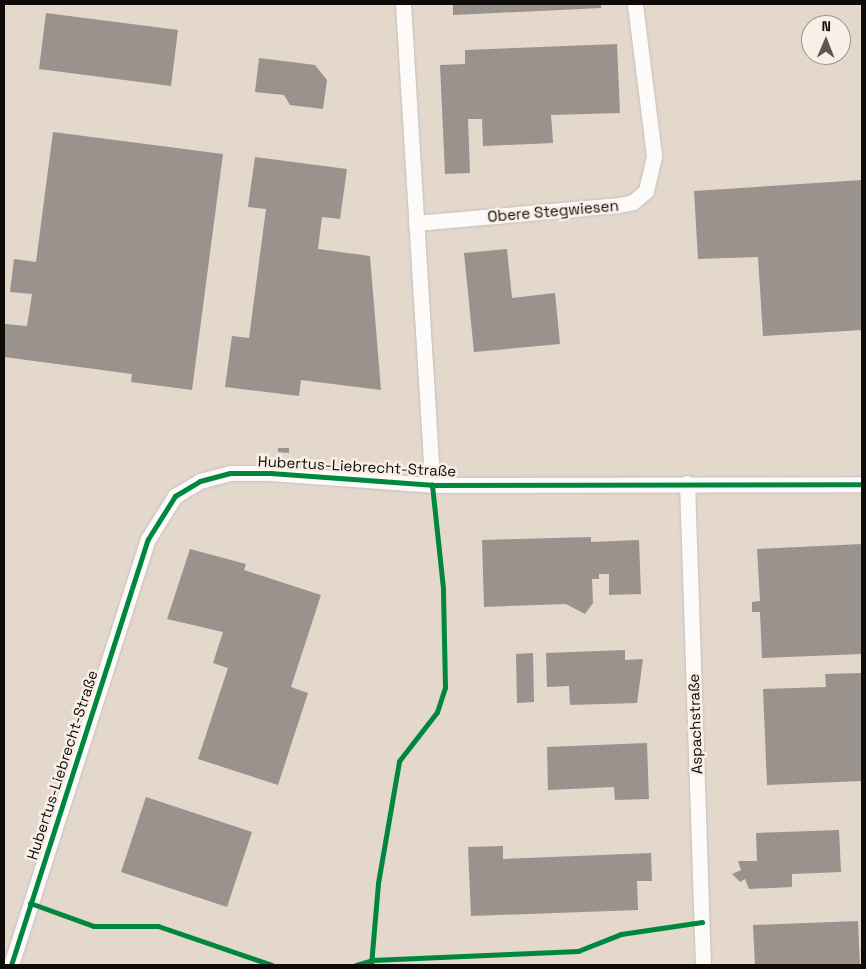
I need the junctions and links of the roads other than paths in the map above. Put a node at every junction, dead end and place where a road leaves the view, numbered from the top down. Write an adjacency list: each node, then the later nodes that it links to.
1 (402, 4): 3 (street)
2 (635, 4): 3 (street, Obere Stegwiesen)
3 (416, 223): 6 (street)
4 (687, 483): 5 (street, Hubertus-Liebrecht-Straße); 6 (street, Hubertus-Liebrecht-Straße); 8 (street, Aspachstraße)
5 (862, 484)
6 (432, 485): 7 (street, Hubertus-Liebrecht-Straße)
7 (11, 965)
8 (703, 965)

